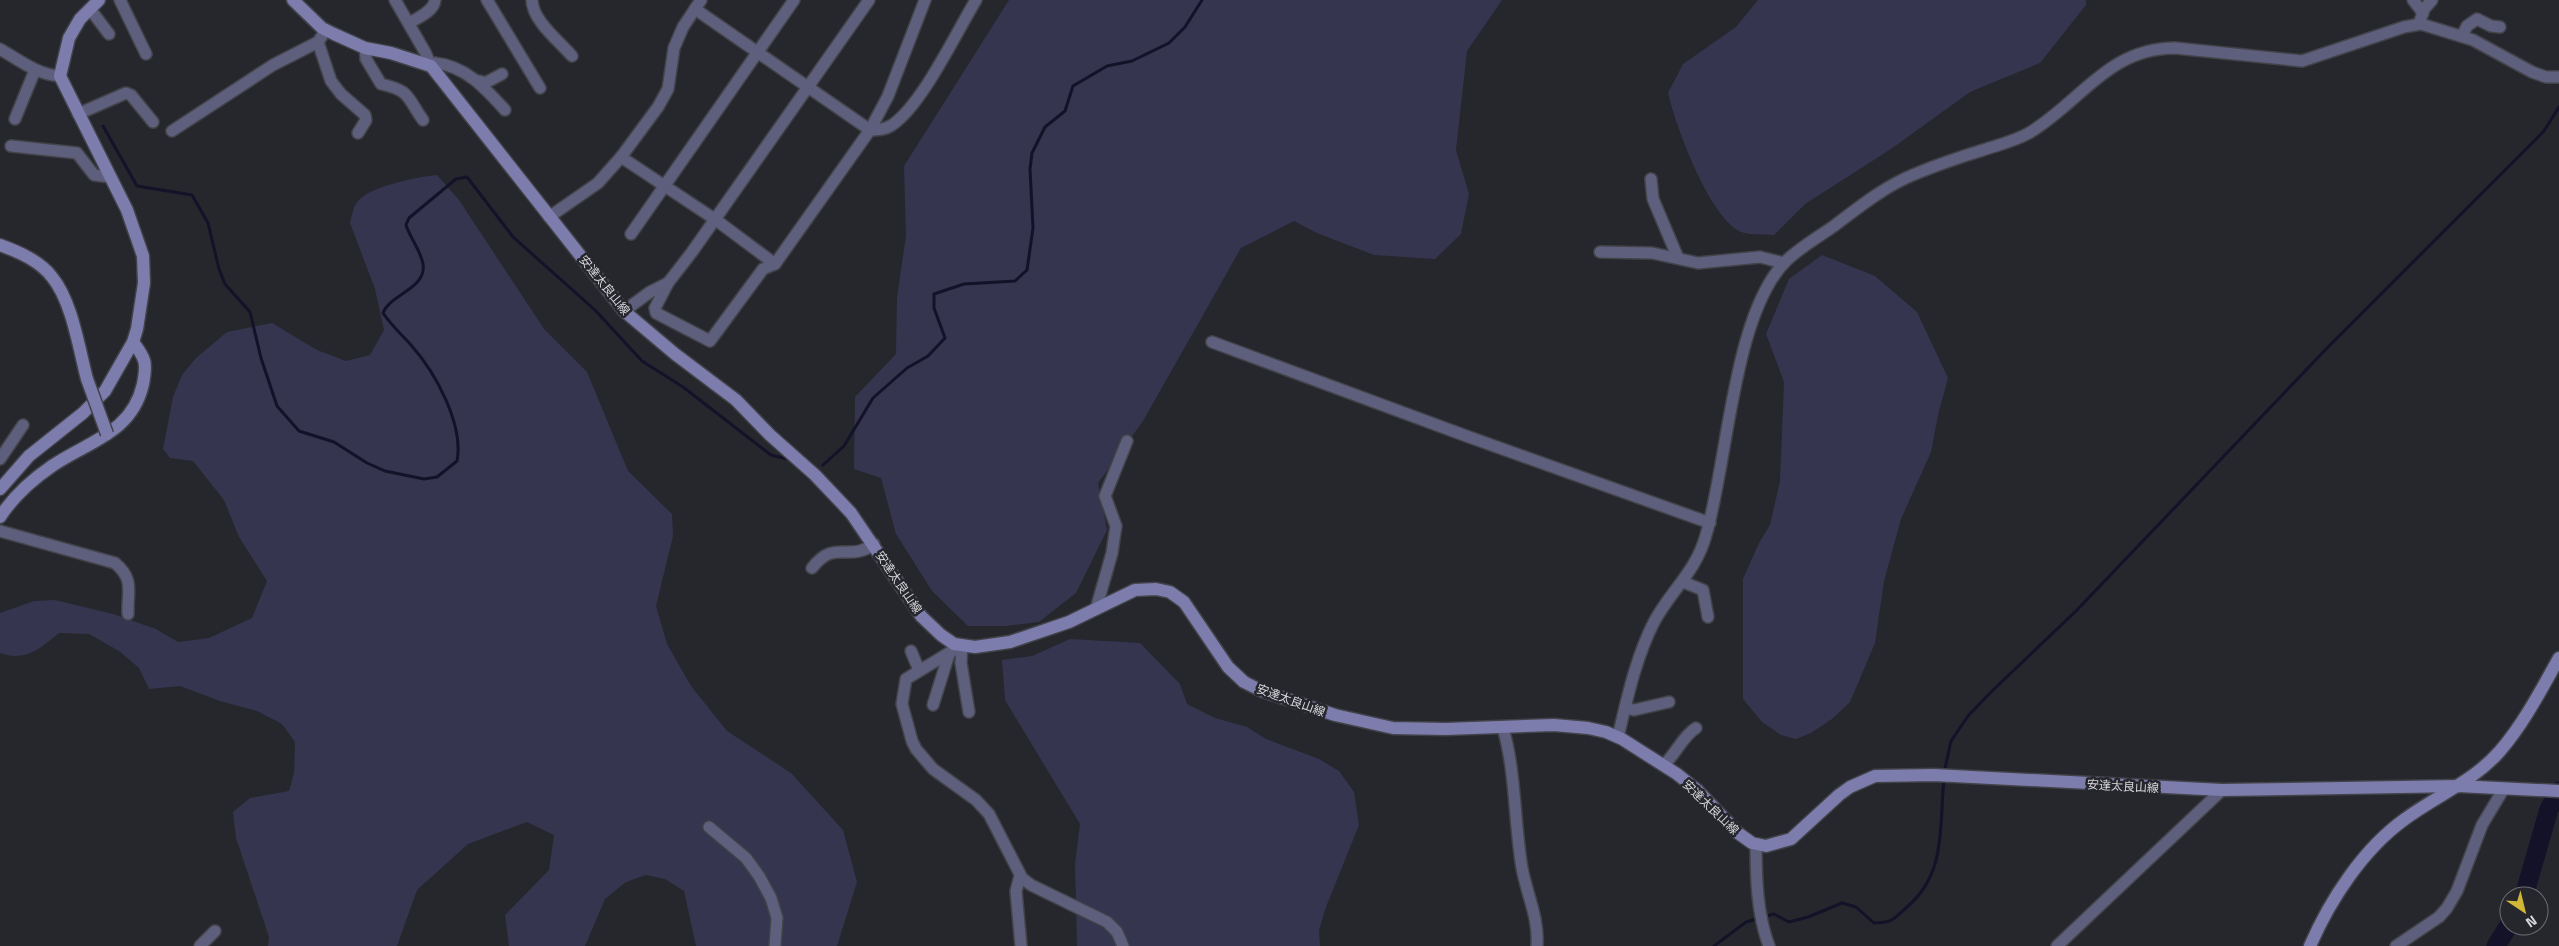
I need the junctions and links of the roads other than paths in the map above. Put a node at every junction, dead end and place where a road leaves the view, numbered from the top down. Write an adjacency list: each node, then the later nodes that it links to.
1 (120, 0): 26 (street)
2 (292, 0): 19 (main road)
3 (395, 0): 16 (street)
4 (435, 0): 16 (street)
5 (487, 0): 35 (street)
6 (532, 0): 27 (street)
7 (794, 0): 25 (street)
8 (869, 0): 34 (street)
9 (925, 0): 43 (street)
10 (976, 0): 43 (street)
11 (2413, 0): 15 (street)
12 (2432, 0): 15 (street)
13 (94, 4): 20 (street); 31 (main road)
14 (698, 5): 25 (street); 47 (street)
15 (2422, 13): 17 (street)
16 (409, 23): 28 (street)
17 (2418, 24): 21 (street); 57 (street)
18 (2500, 26): 21 (street)
19 (326, 30): 22 (street); 23 (main road)
20 (109, 34)
21 (2462, 36): 32 (street)
22 (318, 42): 44 (street); 45 (street)
23 (365, 48): 28 (main road); 36 (street)
24 (0, 49): 29 (street)
25 (758, 51): 34 (street); 50 (street)
26 (146, 54)
27 (572, 56)
28 (431, 66): 33 (street); 51 (main road, 安達太良山線)
29 (35, 70): 31 (street); 39 (street)
30 (502, 74): 33 (street)
31 (60, 76): 38 (main road)
32 (2559, 77)
33 (479, 82): 37 (street)
34 (808, 87): 43 (street); 52 (street)
35 (540, 88)
36 (414, 108): 40 (street); 41 (street)
37 (505, 110)
38 (78, 114): 42 (street); 48 (main road)
39 (15, 119)
40 (409, 119)
41 (423, 120)
42 (153, 122)
43 (870, 130): 58 (street)
44 (172, 131)
45 (358, 133)
46 (11, 146): 48 (street)
47 (621, 157): 50 (street); 51 (street)
48 (111, 177): 61 (main road)
49 (1651, 179): 56 (street)
50 (664, 186): 52 (street); 53 (street)
51 (549, 217): 60 (main road, 安達太良山線)
52 (716, 220): 58 (street); 59 (street)
53 (631, 234)
54 (0, 245): 64 (main road, bridge)
55 (1600, 252): 56 (street)
56 (1678, 258): 57 (street)
57 (1784, 263): 69 (street)
58 (775, 264): 59 (street)
59 (668, 283): 60 (street)
60 (624, 311): 71 (main road, 安達太良山線)
61 (133, 342): 64 (main road); 67 (main road)
62 (1212, 342): 69 (street)
63 (23, 425): 66 (street)
64 (107, 434): 68 (main road)
65 (1127, 441): 74 (street)
66 (0, 459)
67 (1, 484)
68 (0, 517)
69 (1710, 522): 73 (street)
70 (0, 531): 75 (street)
71 (874, 544): 72 (street); 77 (main road, 安達太良山線)
72 (812, 568)
73 (1683, 582): 76 (street); 84 (street)
74 (1096, 609): 77 (main road, 安達太良山線); 86 (main road, 安達太良山線)
75 (128, 614)
76 (1708, 617)
77 (962, 646): 79 (street); 85 (street)
78 (911, 651): 81 (street)
79 (949, 654): 81 (street); 83 (street)
80 (2559, 658): 90 (main road)
81 (919, 670): 96 (street)
82 (1669, 702): 84 (street)
83 (933, 705)
84 (1625, 708): 88 (street)
85 (969, 712)
86 (1503, 728): 88 (main road, 安達太良山線); 102 (street)
87 (1696, 728): 89 (street)
88 (1618, 737): 89 (main road, 安達太良山線)
89 (1664, 765): 95 (main road, 安達太良山線)
90 (2458, 786): 91 (main road, 安達太良山線); 92 (main road, 安達太良山線); 105 (main road)
91 (2222, 790): 95 (main road, 安達太良山線); 104 (street)
92 (2503, 790): 93 (main road, 安達太良山線); 106 (street)
93 (2559, 791)
94 (709, 827): 99 (street)
95 (1756, 844): 103 (street)
96 (1020, 876): 100 (street); 101 (street)
97 (215, 931): 98 (street)
98 (200, 946)
99 (775, 946)
100 (1021, 946)
101 (1123, 946)
102 (1537, 946)
103 (1769, 946)
104 (2057, 946)
105 (2310, 946)
106 (2396, 946)

